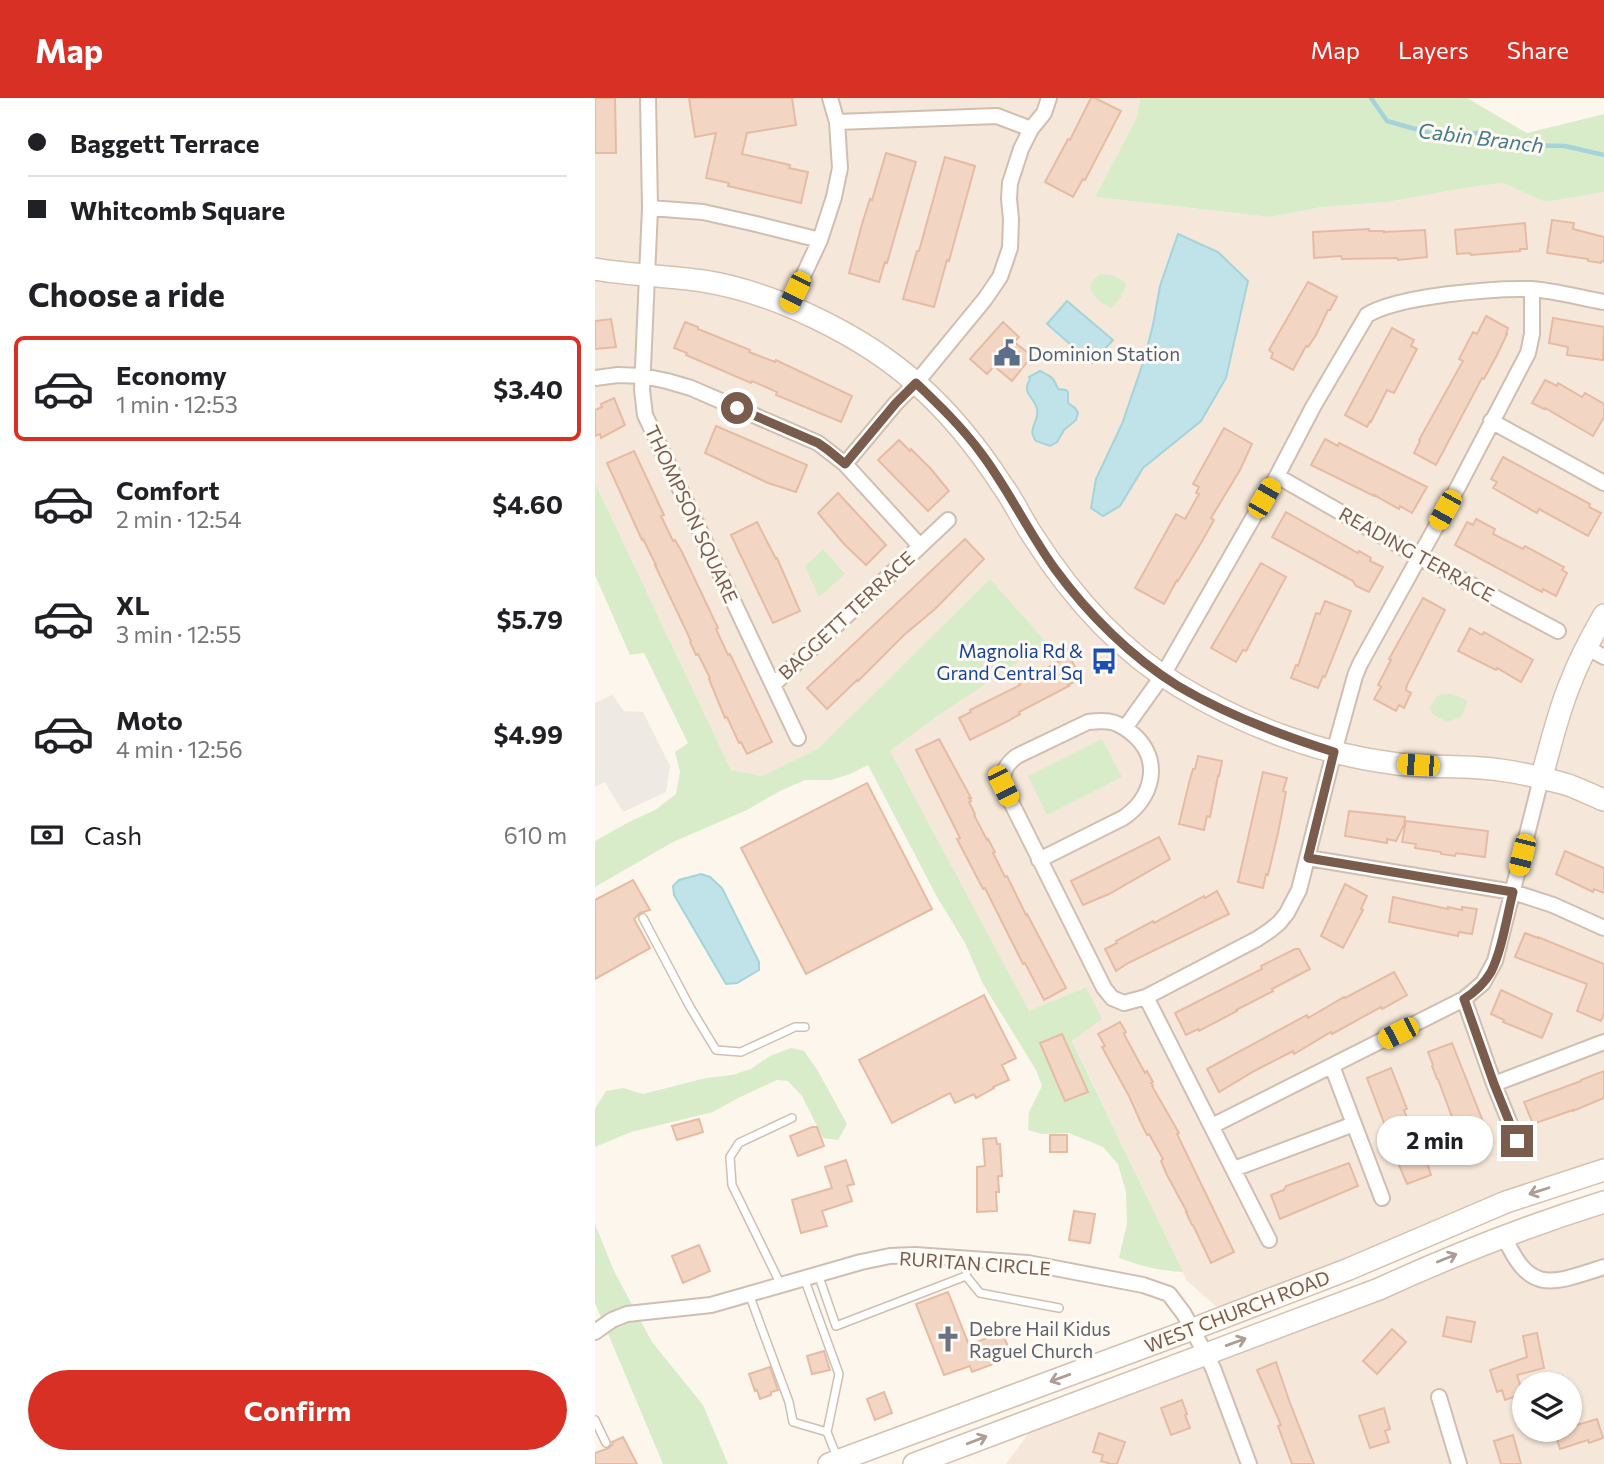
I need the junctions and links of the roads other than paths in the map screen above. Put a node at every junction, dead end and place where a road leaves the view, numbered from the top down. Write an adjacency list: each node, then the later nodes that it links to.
1 (648, 98): 6 (street, THOMPSON SQUARE)
2 (830, 98): 4 (street)
3 (1049, 98): 5 (street)
4 (837, 122): 5 (street); 7 (street)
5 (1031, 129): 15 (street)
6 (650, 208): 7 (street); 9 (street, THOMPSON SQUARE)
7 (820, 240): 12 (street)
8 (595, 270): 9 (main road)
9 (647, 276): 12 (main road); 13 (street, THOMPSON SQUARE)
10 (1532, 289): 11 (street); 16 (street); 18 (street)
11 (1604, 302)
12 (789, 306): 15 (main road)
13 (643, 376): 14 (street, BAGGETT TERRACE); 17 (street, BAGGETT TERRACE); 27 (street, THOMPSON SQUARE)
14 (595, 378)
15 (916, 383): 17 (street); 26 (main road)
16 (1492, 421): 19 (street); 22 (street)
17 (845, 464): 21 (street, BAGGETT TERRACE)
18 (1277, 476): 22 (street, READING TERRACE); 26 (street)
19 (1604, 483)
20 (948, 520): 21 (street, BAGGETT TERRACE)
21 (920, 546): 27 (street, BAGGETT TERRACE)
22 (1419, 557): 24 (street, READING TERRACE); 30 (street)
23 (1604, 615): 25 (main road)
24 (1558, 631)
25 (1595, 652): 31 (main road)
26 (1163, 675): 28 (street); 30 (main road)
27 (773, 685): 29 (street, THOMPSON SQUARE)
28 (1125, 728): 34 (street); 34 (street)
29 (798, 738)
30 (1334, 752): 31 (main road); 33 (street)
31 (1541, 779): 32 (main road); 35 (street)
32 (1604, 800)
33 (1308, 858): 35 (street); 38 (street)
34 (1039, 860): 38 (street)
35 (1513, 892): 37 (street); 39 (street)
36 (643, 918): 40 (lane)
37 (1604, 928)
38 (1146, 997): 46 (street)
39 (1464, 999): 42 (street); 43 (street)
40 (805, 1027)
41 (1604, 1042): 43 (street)
42 (1332, 1066): 45 (street); 46 (street)
43 (1494, 1084): 47 (street)
44 (792, 1118): 58 (lane)
45 (1354, 1124): 48 (street); 50 (street)
46 (1212, 1126): 48 (street)
47 (1517, 1141)
48 (1234, 1169): 53 (street)
49 (1604, 1170): 61 (main road, WEST CHURCH ROAD, one-way to 61)
50 (1382, 1198)
51 (1604, 1202): 52 (main road, WEST CHURCH ROAD)
52 (1504, 1236): 55 (street); 63 (main road, WEST CHURCH ROAD, one-way to 52)
53 (1269, 1240)
54 (968, 1259): 56 (street, RURITAN CIRCLE); 57 (lane); 61 (street, RURITAN CIRCLE)
55 (1604, 1267)
56 (811, 1276): 57 (lane); 58 (street, RURITAN CIRCLE); 67 (lane)
57 (966, 1276): 60 (lane)
58 (781, 1284): 59 (street, RURITAN CIRCLE)
59 (749, 1294): 62 (street, RURITAN CIRCLE); 67 (lane)
60 (1059, 1308)
61 (1193, 1329): 63 (street, RURITAN CIRCLE); 64 (main road, WEST CHURCH ROAD, one-way to 64)
62 (595, 1332)
63 (1206, 1353): 70 (main road, WEST CHURCH ROAD, one-way to 63); 71 (street, RURITAN CIRCLE)
64 (1015, 1395): 69 (main road, WEST CHURCH ROAD); 70 (main road)
65 (1440, 1397): 72 (street)
66 (595, 1420): 68 (lane)
67 (827, 1432): 69 (lane)
68 (606, 1443)
69 (834, 1462)
70 (919, 1462)
71 (1248, 1464)
72 (1459, 1464)

